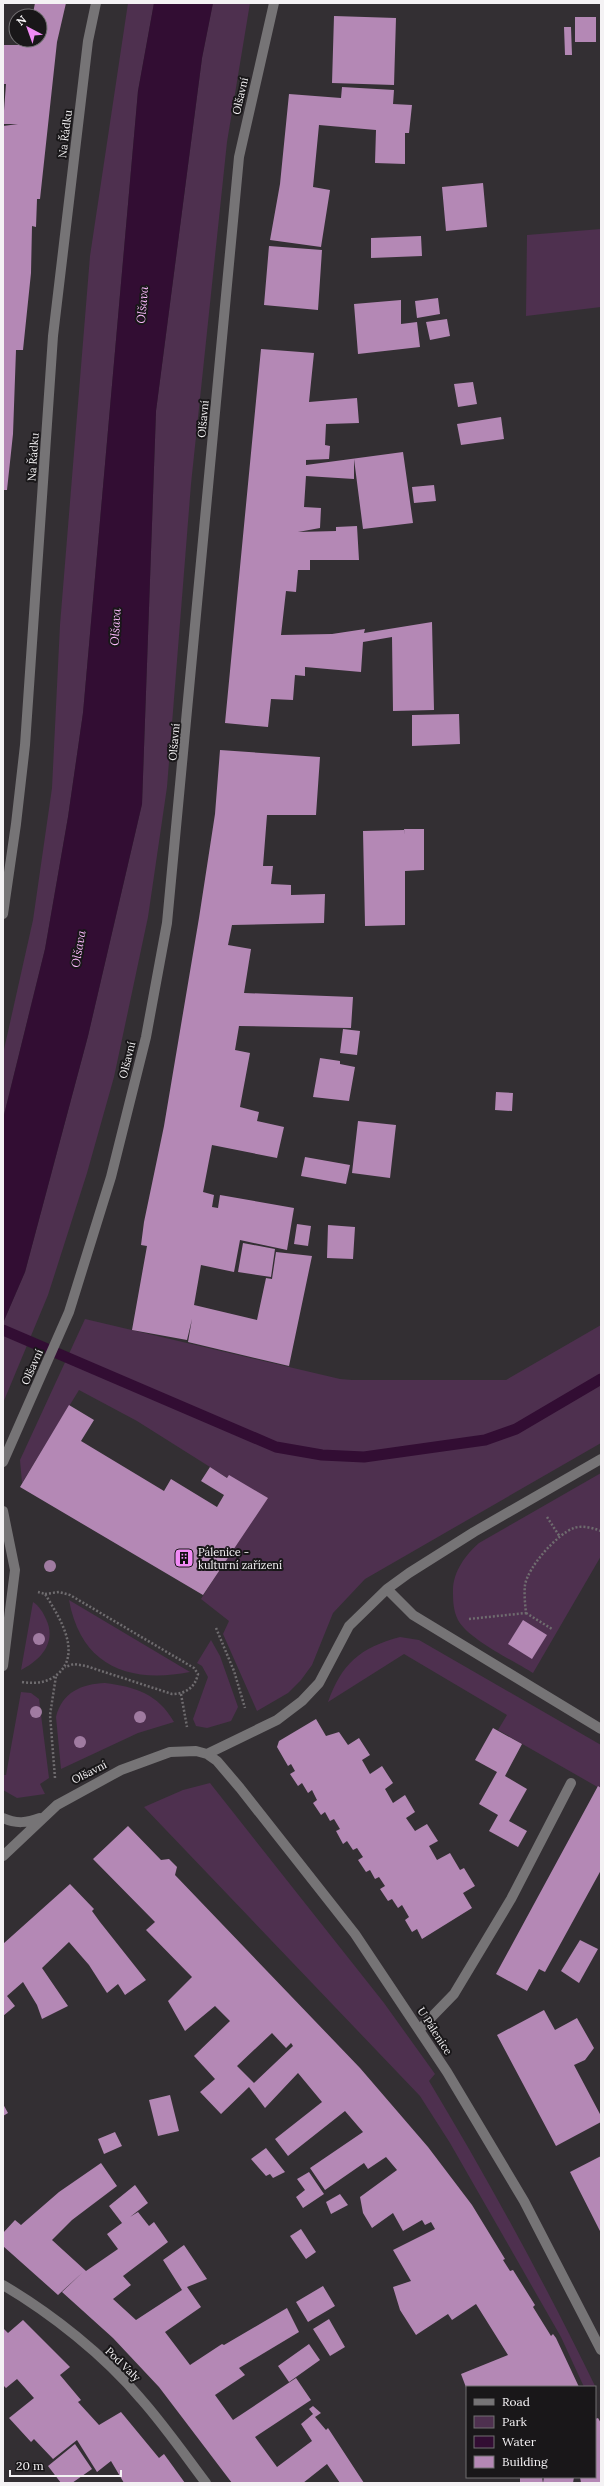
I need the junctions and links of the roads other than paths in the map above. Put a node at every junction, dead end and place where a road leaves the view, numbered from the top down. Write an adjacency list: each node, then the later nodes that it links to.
1 (96, 3): 3 (street, Na Řádku)
2 (274, 3): 5 (street, Olšavní)
3 (3, 914)
4 (601, 1460): 7 (street)
5 (3, 1462)
6 (3, 1511): 8 (street)
7 (387, 1589): 9 (street); 10 (street)
8 (3, 1666)
9 (601, 1729)
10 (207, 1754): 13 (street, Olšavní); 15 (street, U Pálenice)
11 (571, 1783): 15 (street)
12 (3, 1818): 13 (street)
13 (42, 1818): 14 (street, Olšavní)
14 (3, 1856)
15 (420, 2029): 17 (street, U Pálenice)
16 (3, 2285): 18 (street, Pod Valy)
17 (601, 2350)
18 (206, 2483)

